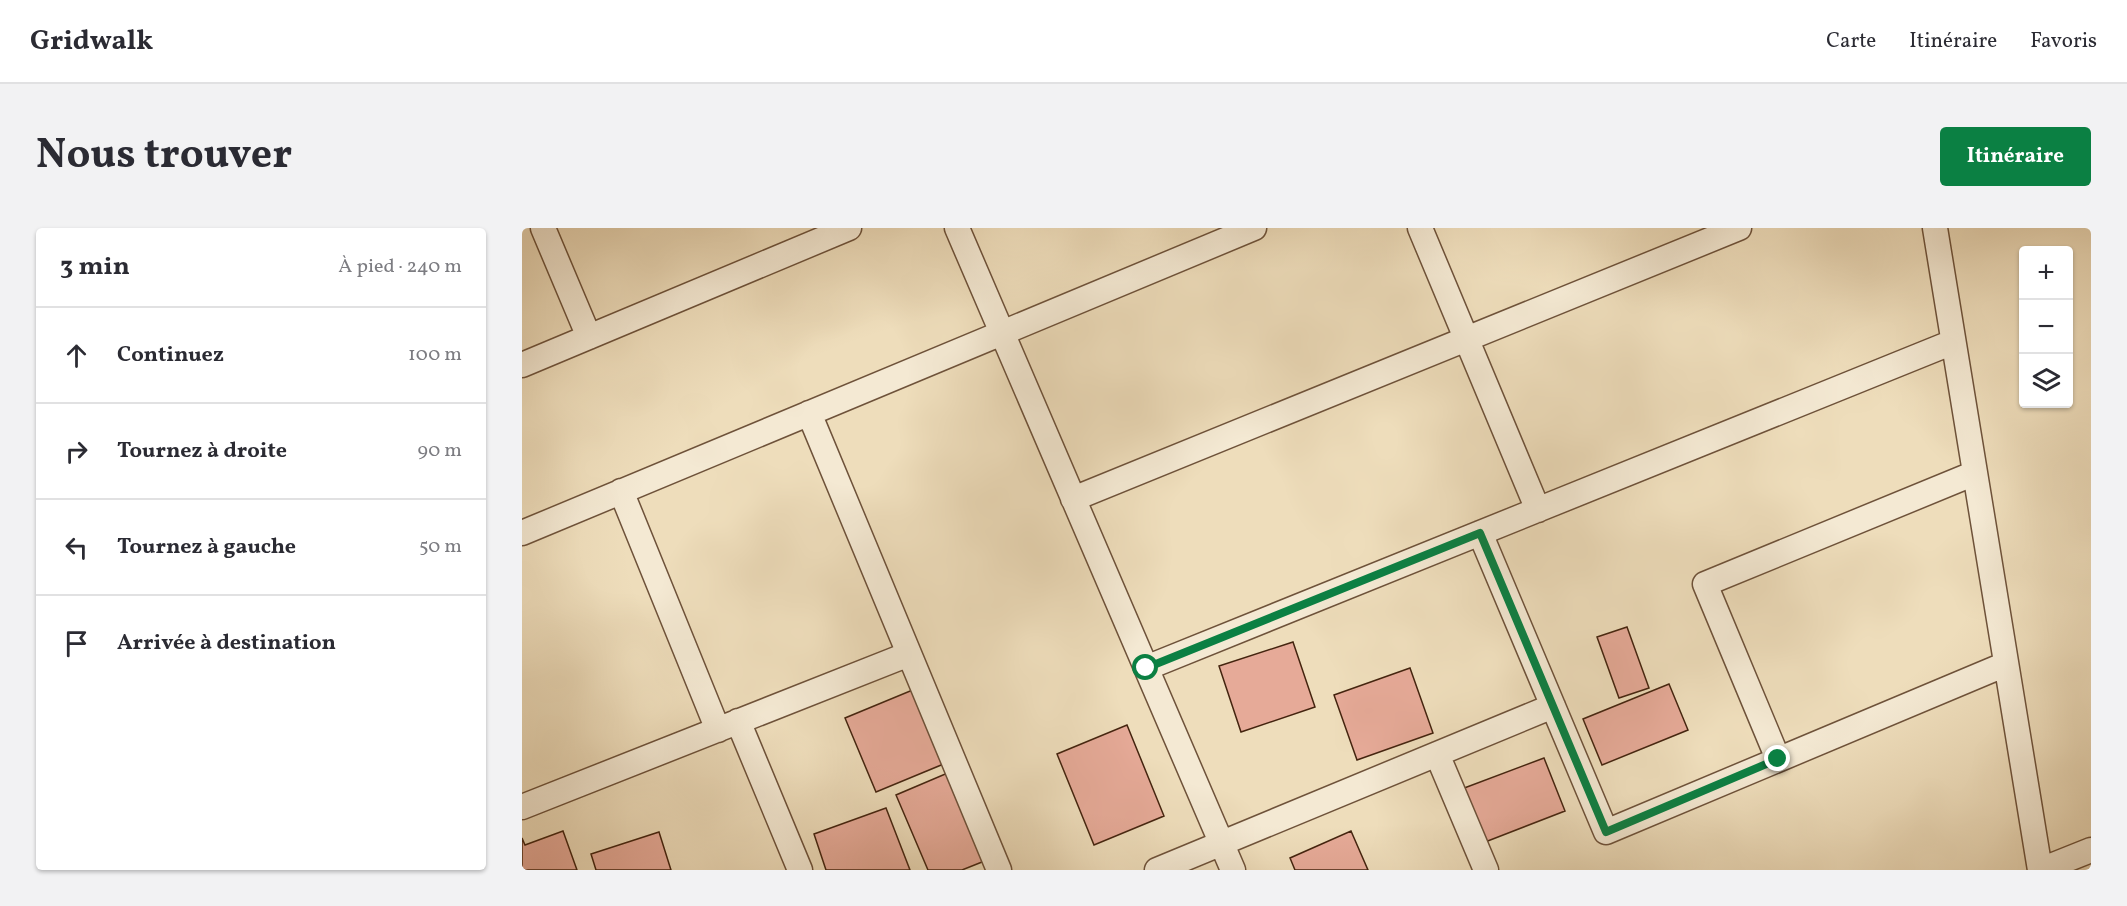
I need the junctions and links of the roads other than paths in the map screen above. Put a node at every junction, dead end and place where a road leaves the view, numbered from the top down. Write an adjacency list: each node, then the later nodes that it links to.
1 (543, 228): 10 (street)
2 (849, 228): 10 (street)
3 (957, 228): 9 (street)
4 (1254, 228): 8 (street)
5 (1420, 228): 11 (street)
6 (1739, 228): 11 (street)
7 (1935, 228): 12 (street)
8 (1218, 235): 9 (street)
9 (1002, 333): 14 (street); 17 (street)
10 (589, 337): 13 (street)
11 (1466, 339): 17 (street); 18 (street)
12 (1953, 342): 15 (street); 18 (street)
13 (522, 365)
14 (809, 413): 16 (street); 21 (street)
15 (1975, 473): 22 (street); 27 (street)
16 (621, 491): 19 (street); 25 (street)
17 (1073, 499): 23 (street)
18 (1538, 510): 20 (street)
19 (522, 532)
20 (1480, 533): 23 (street); 24 (street)
21 (909, 654): 25 (street); 32 (street)
22 (2006, 664): 27 (street); 36 (street)
23 (1146, 668): 29 (street)
24 (1553, 706): 26 (street); 27 (street)
25 (728, 726): 28 (street); 31 (street)
26 (1437, 754): 29 (street); 35 (street)
27 (1778, 759)
28 (522, 807)
29 (1221, 843): 33 (street); 34 (street)
30 (2091, 850): 36 (street)
31 (801, 870)
32 (999, 870)
33 (1157, 870)
34 (1233, 870)
35 (1486, 870)
36 (2041, 870)

